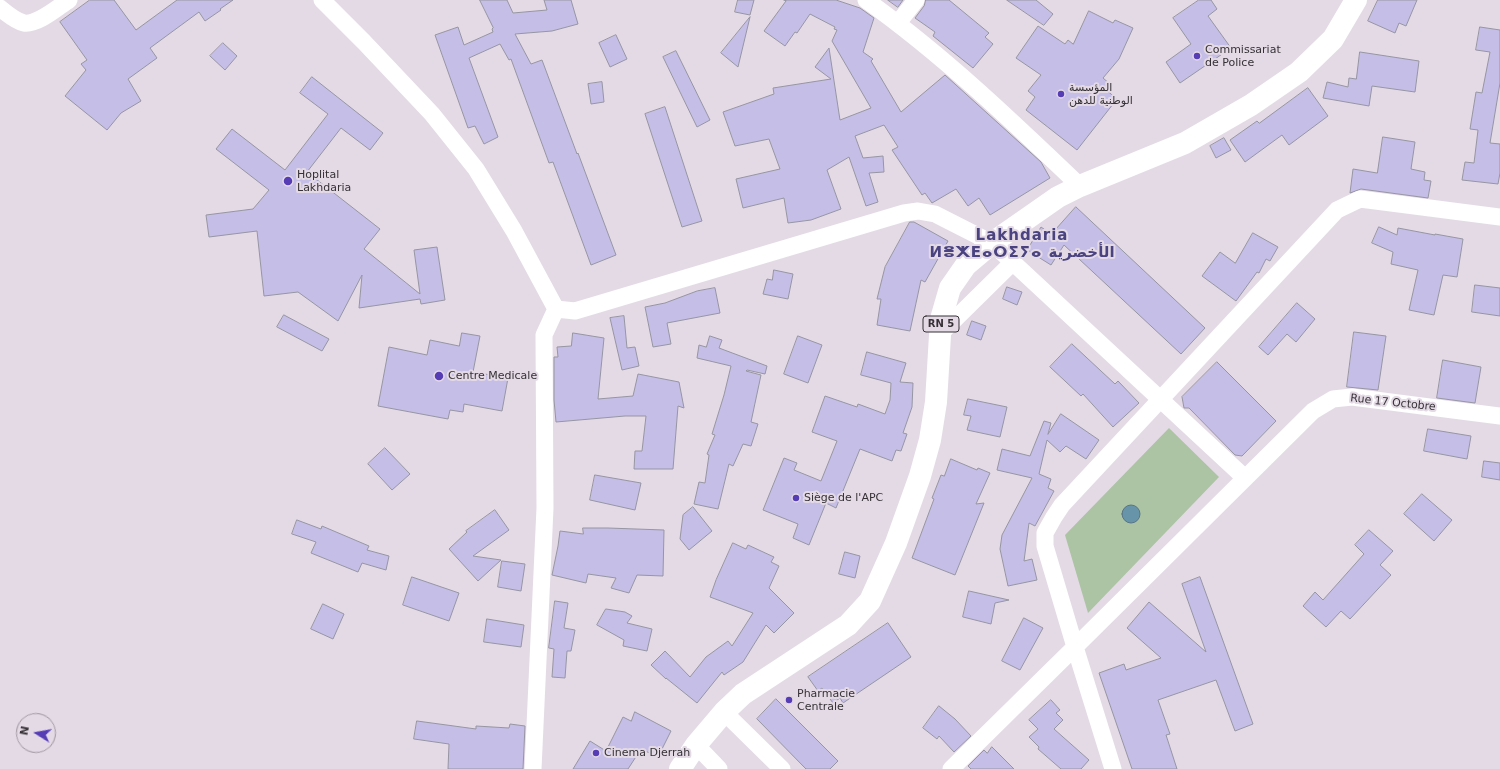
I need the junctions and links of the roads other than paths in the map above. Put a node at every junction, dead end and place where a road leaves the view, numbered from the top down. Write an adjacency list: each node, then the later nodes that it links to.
1 (69, 0): 6 (street)
2 (322, 0): 12 (street)
3 (866, 0): 7 (street)
4 (916, 0): 7 (street)
5 (1356, 0): 8 (main road, RN 5)
6 (0, 8)
7 (898, 23): 8 (street)
8 (1080, 186): 10 (main road, RN 5)
9 (1500, 217): 14 (street)
10 (992, 243): 11 (street); 12 (street); 13 (main road, RN 5)
11 (1013, 262): 13 (street); 14 (street)
12 (556, 309): 20 (street)
13 (940, 334): 18 (main road, RN 5)
14 (1161, 399): 16 (street); 17 (street)
15 (1500, 416): 16 (street, Rue 17 Octobre)
16 (1245, 478): 17 (street, Rue 17 Octobre)
17 (1075, 647): 24 (street, Rue 17 Octobre); 25 (street)
18 (724, 712): 19 (main road, RN 5); 23 (street)
19 (696, 745): 21 (main road, RN 5); 22 (street)
20 (533, 769)
21 (680, 769)
22 (719, 769)
23 (782, 769)
24 (951, 769)
25 (1113, 769)

